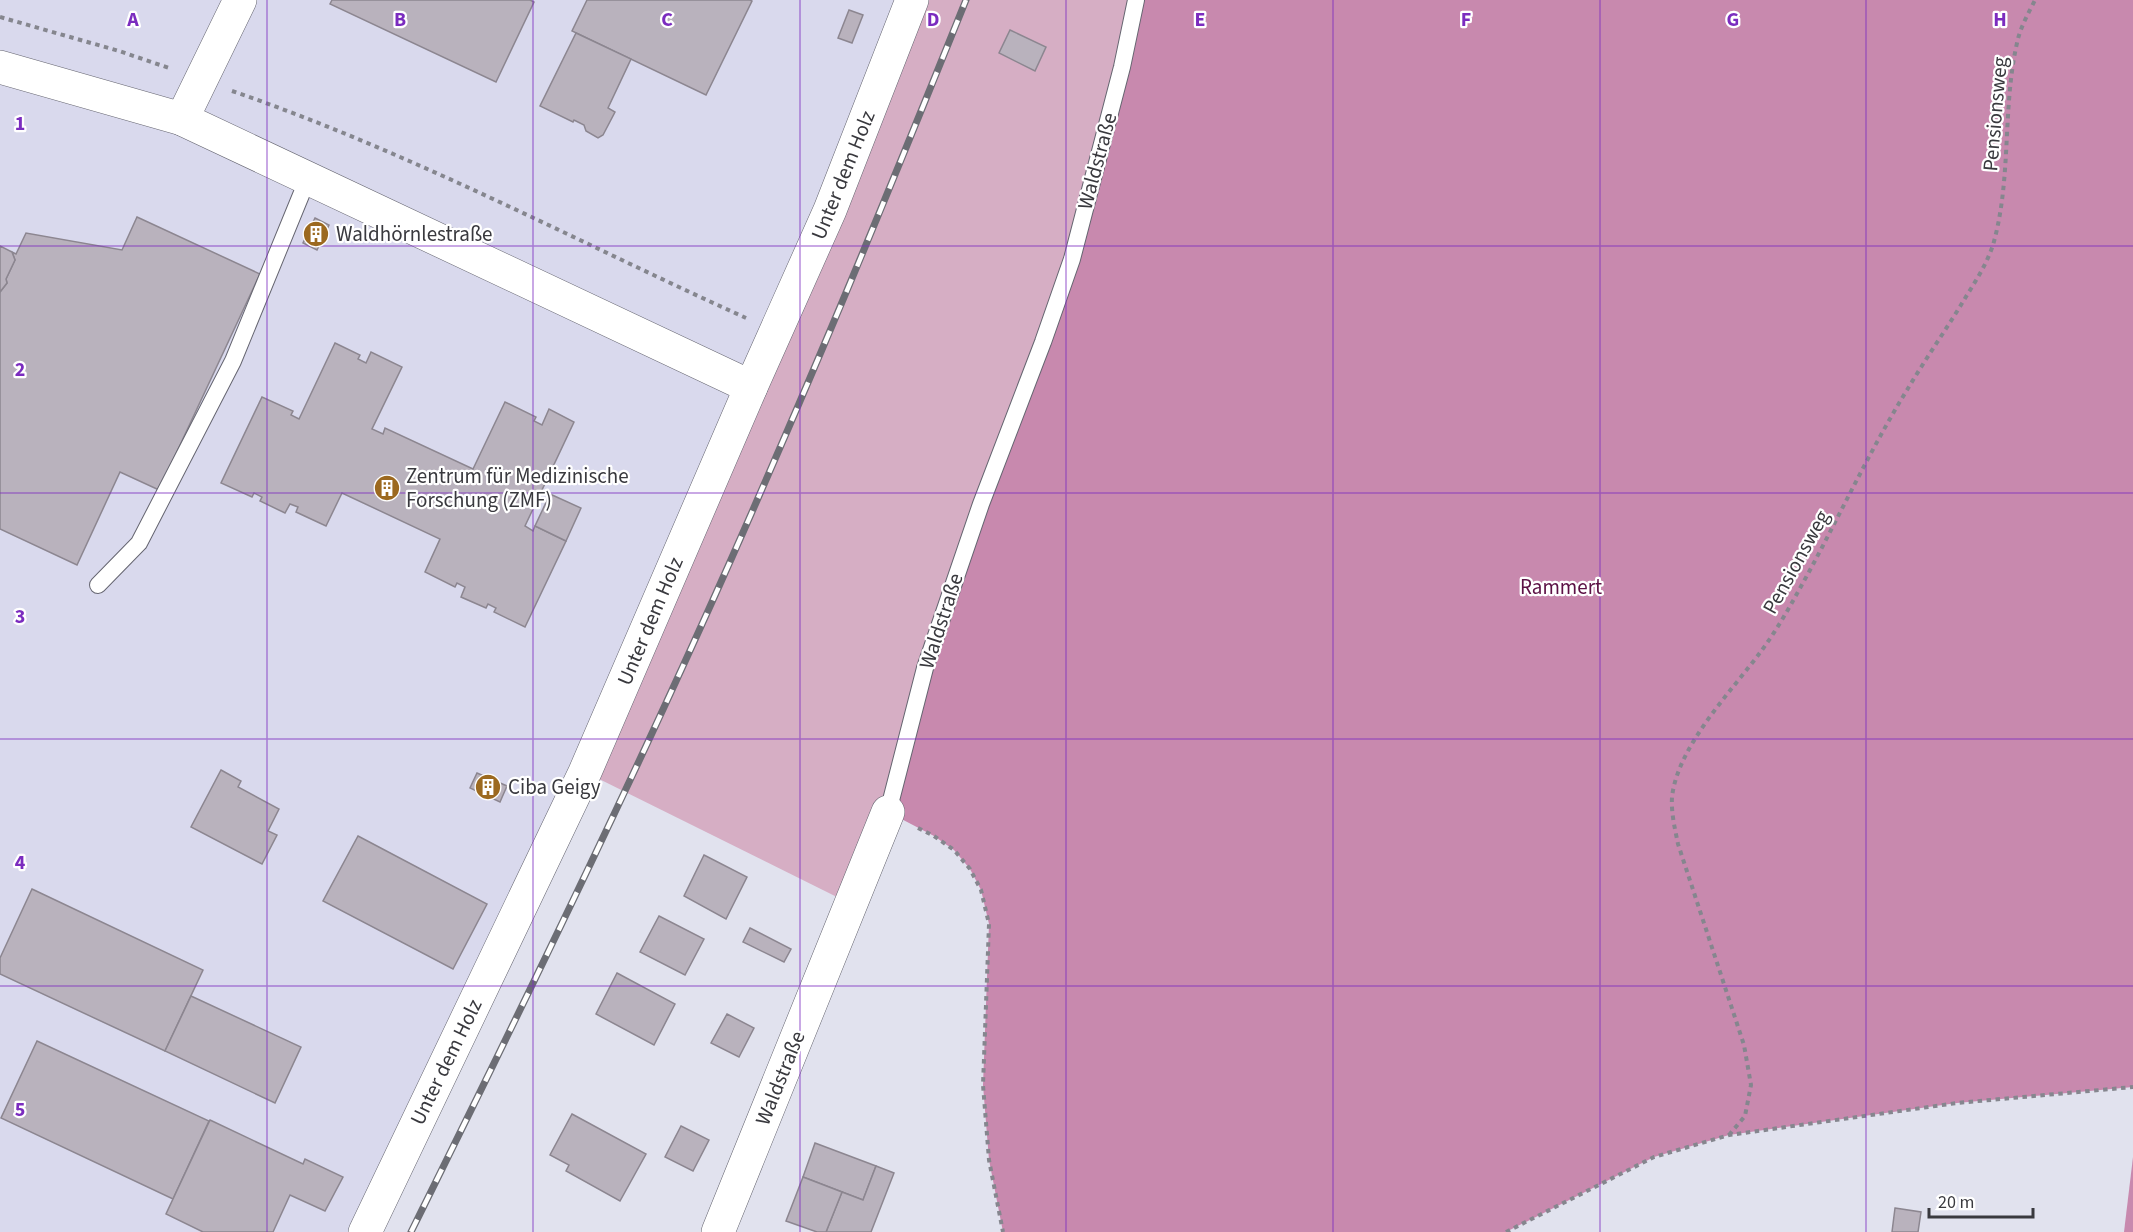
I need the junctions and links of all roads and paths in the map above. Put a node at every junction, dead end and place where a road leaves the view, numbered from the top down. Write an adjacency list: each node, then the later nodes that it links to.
1 (240, 0): 7 (street)
2 (1136, 0): 13 (lane, Waldstraße)
3 (2035, 0): 15 (path, Pensionsweg)
4 (909, 1): 10 (street, Unter dem Holz)
5 (0, 18): 7 (path)
6 (0, 67): 8 (street)
7 (201, 80): 8 (street); 10 (path)
8 (182, 119): 9 (street)
9 (308, 178): 11 (street); 12 (lane)
10 (776, 332): 11 (street, Unter dem Holz)
11 (751, 387): 16 (street, Unter dem Holz)
12 (98, 585)
13 (888, 812): 17 (street, Waldstraße); 18 (path)
14 (2133, 1087): 15 (path)
15 (1730, 1135): 19 (path)
16 (364, 1232)
17 (718, 1232)
18 (1003, 1232)
19 (1506, 1232)

